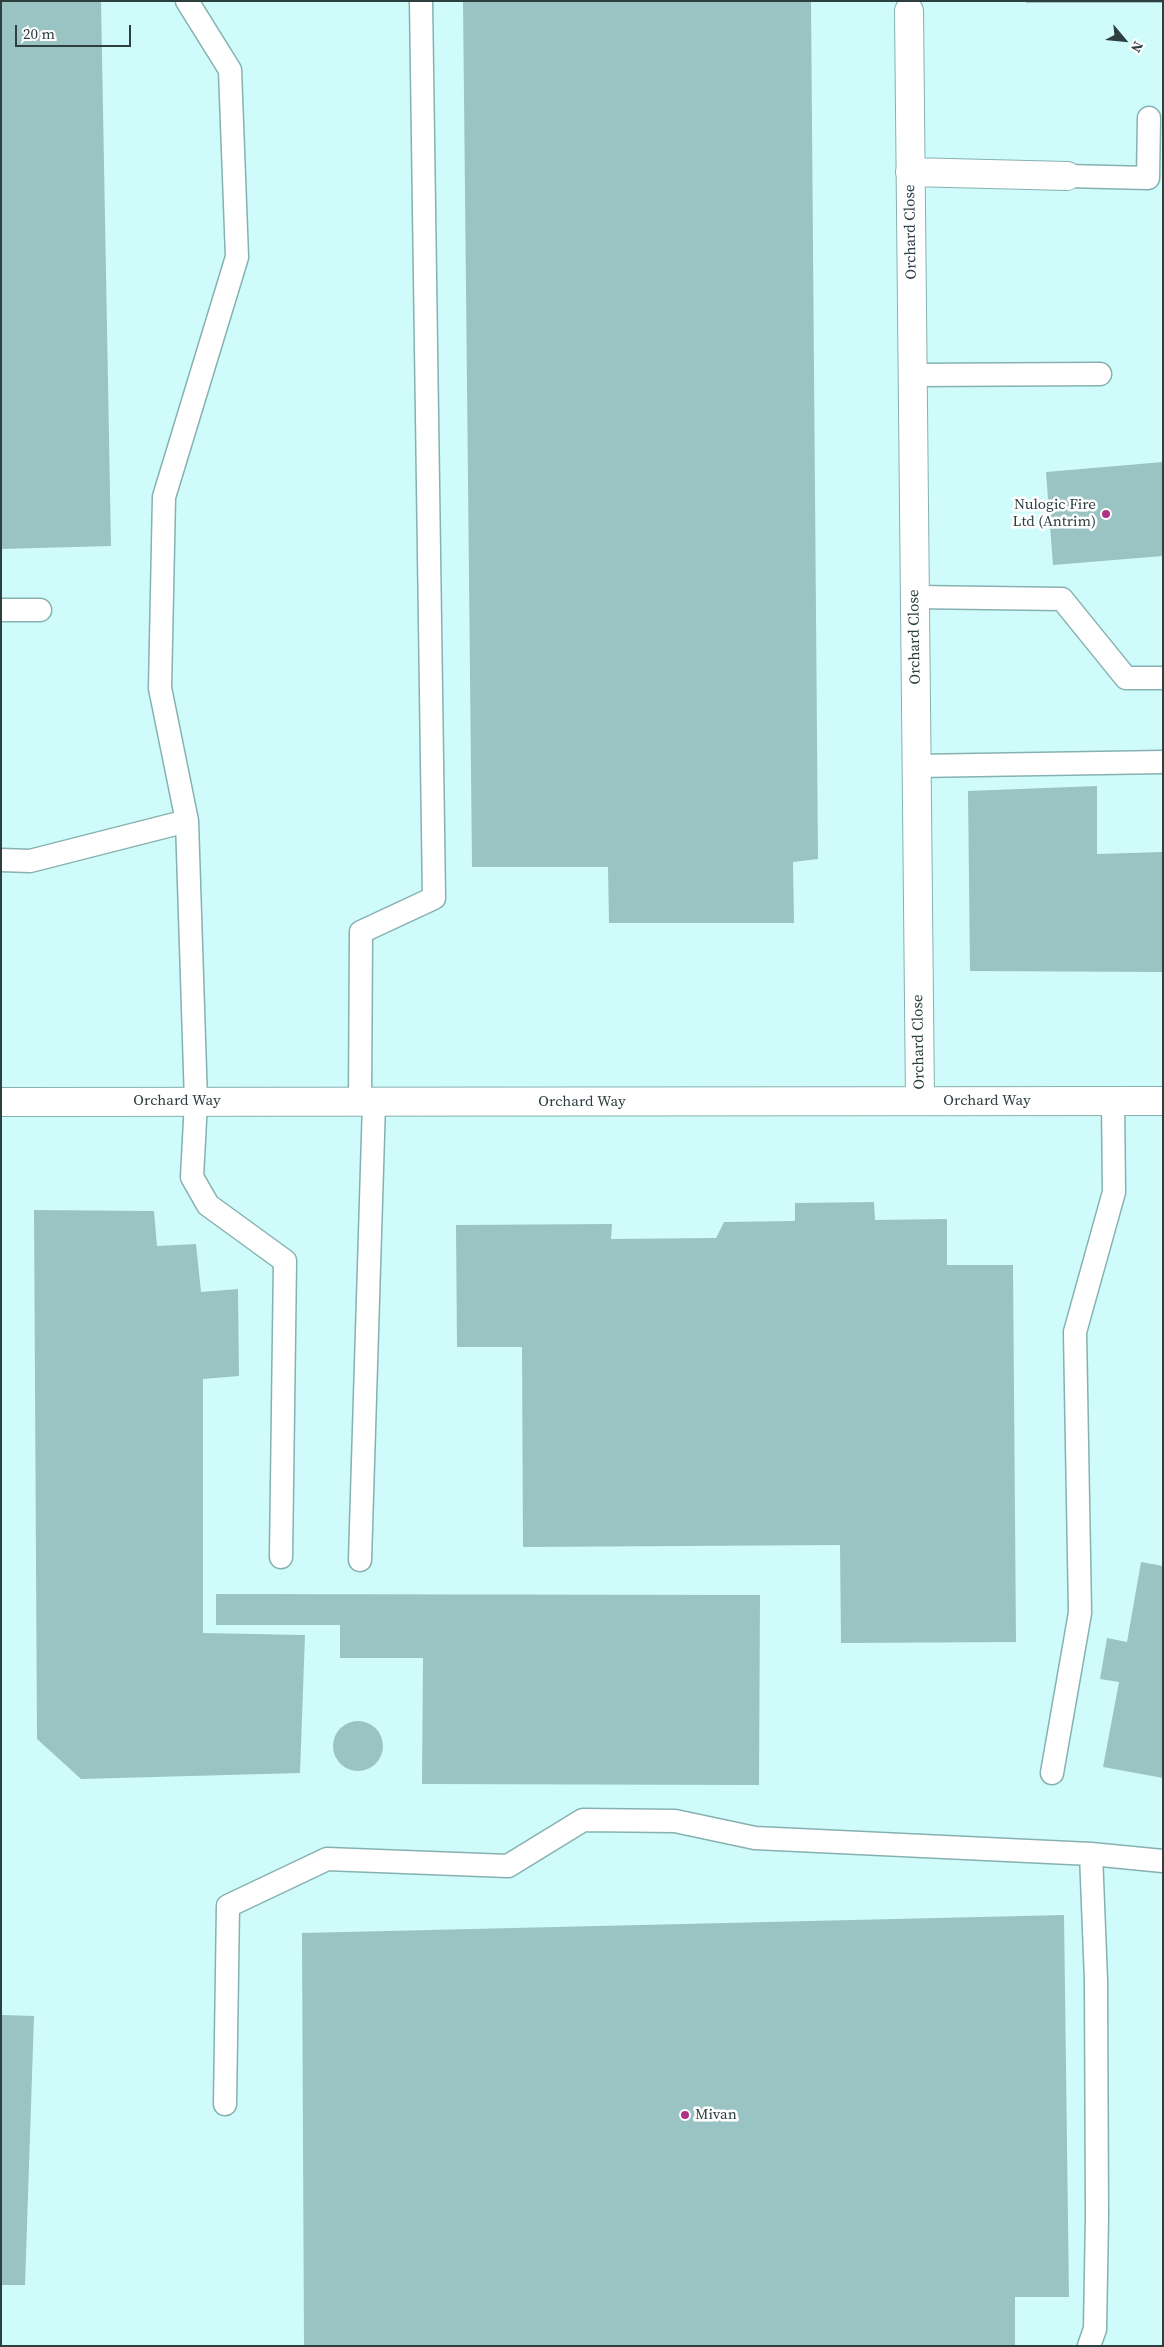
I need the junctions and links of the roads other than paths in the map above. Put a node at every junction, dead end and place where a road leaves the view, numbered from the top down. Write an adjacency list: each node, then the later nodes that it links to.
1 (187, 1): 15 (lane)
2 (421, 1): 22 (lane)
3 (909, 6): 5 (street, Orchard Close)
4 (1149, 118): 6 (lane)
5 (910, 172): 6 (street, Orchard Close); 8 (street, Orchard Close)
6 (1067, 176)
7 (1100, 374): 8 (lane)
8 (913, 376): 9 (street, Orchard Close)
9 (914, 597): 12 (lane); 14 (street, Orchard Close)
10 (1, 610): 11 (lane)
11 (40, 610)
12 (1163, 678)
13 (1163, 762): 14 (lane)
14 (916, 766): 17 (street, Orchard Close)
15 (187, 821): 16 (lane); 21 (lane)
16 (1, 860)
17 (920, 1101): 18 (street, Orchard Way); 22 (street, Orchard Way)
18 (1113, 1101): 19 (street, Orchard Way); 25 (lane)
19 (1163, 1101)
20 (1, 1102): 21 (street, Orchard Way)
21 (196, 1102): 22 (street, Orchard Way); 23 (lane)
22 (367, 1103): 24 (lane)
23 (281, 1558)
24 (360, 1560)
25 (1052, 1772)
26 (1091, 1854): 27 (lane); 28 (lane); 29 (lane)
27 (1163, 1861)
28 (225, 2104)
29 (1089, 2346)

